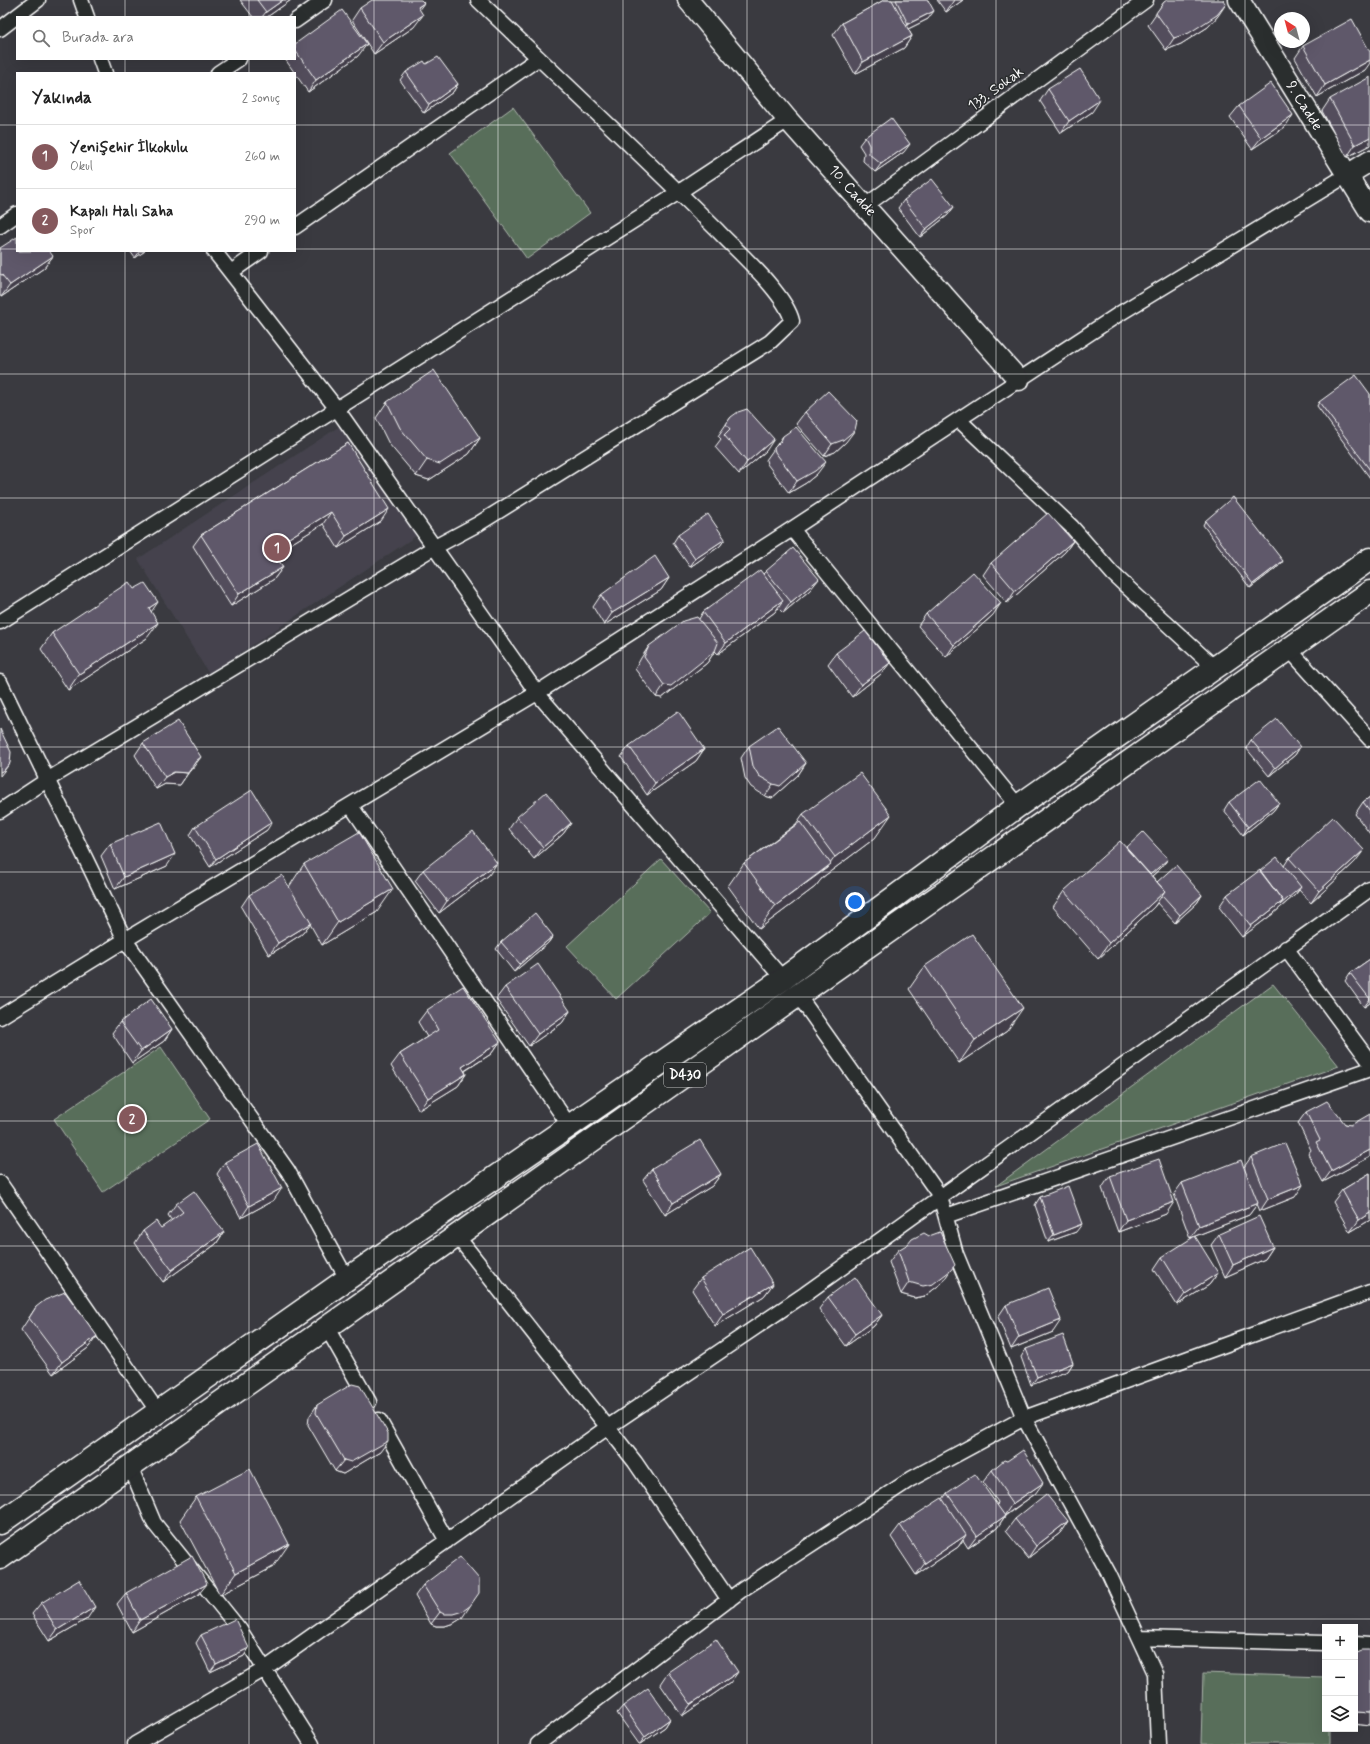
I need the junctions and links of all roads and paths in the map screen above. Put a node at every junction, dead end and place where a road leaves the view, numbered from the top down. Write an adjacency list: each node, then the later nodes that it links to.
1 (38, 0): 8 (street)
2 (81, 0): 9 (street)
3 (325, 0): 11 (street)
4 (478, 0): 13 (street)
5 (688, 0): 18 (street, 10. Cadde)
6 (1146, 0): 22 (street, 133. Sokak)
7 (1239, 0): 20 (street, 9. Cadde)
8 (17, 16)
9 (87, 16)
10 (16, 17): 12 (street)
11 (296, 20)
12 (0, 29)
13 (539, 58): 21 (street); 26 (street)
14 (100, 60): 16 (street)
15 (238, 60): 17 (street)
16 (105, 72)
17 (220, 72)
18 (788, 120): 21 (street); 22 (street, 10. Cadde)
19 (1370, 161): 20 (street)
20 (1347, 175): 23 (street, 9. Cadde); 30 (street)
21 (679, 192): 31 (street); 34 (street)
22 (865, 206): 30 (street, 10. Cadde)
23 (1370, 212)
24 (16, 215): 25 (street)
25 (0, 226)
26 (296, 226)
27 (215, 252): 29 (street)
28 (260, 252): 29 (street)
29 (230, 272): 31 (street)
30 (1019, 380): 32 (street)
31 (337, 409): 34 (street); 37 (street)
32 (959, 420): 33 (street); 39 (street)
33 (792, 529): 41 (street); 45 (street)
34 (434, 548): 41 (street); 43 (street)
35 (1370, 559): 39 (highway, D430)
36 (1370, 592): 38 (highway, D430)
37 (0, 622)
38 (1289, 649): 42 (street); 51 (highway, D430)
39 (1215, 668): 45 (highway, D430)
40 (0, 682): 43 (street)
41 (537, 693): 44 (street); 50 (street)
42 (1370, 739)
43 (47, 780): 46 (street); 48 (street)
44 (351, 806): 48 (street); 55 (street)
45 (1018, 806): 50 (highway, D430)
46 (0, 811)
47 (1370, 889): 49 (street)
48 (125, 940): 52 (street); 60 (street)
49 (1286, 948): 53 (street); 57 (street)
50 (783, 980): 55 (highway, D430)
51 (798, 995): 57 (street); 59 (highway, D430)
52 (0, 1017)
53 (1370, 1062)
54 (1370, 1069): 58 (street)
55 (569, 1125): 60 (highway, D430)
56 (0, 1183): 63 (street)
57 (940, 1196): 58 (street); 65 (street)
58 (946, 1216): 64 (street)
59 (457, 1236): 62 (highway, D430); 65 (street)
60 (347, 1279): 63 (highway, D430)
61 (1370, 1292): 64 (street)
62 (326, 1328): 66 (highway, D430); 68 (street)
63 (158, 1412): 67 (highway, D430)
64 (1024, 1418): 70 (street); 71 (street)
65 (608, 1427): 68 (street); 70 (street)
66 (130, 1466): 69 (highway, D430); 75 (street)
67 (0, 1523)
68 (447, 1541): 75 (street)
69 (0, 1558)
70 (729, 1600): 78 (street)
71 (1139, 1638): 72 (street); 79 (street)
72 (1322, 1643)
73 (1358, 1644): 74 (street)
74 (1370, 1645)
75 (265, 1669): 76 (street); 77 (street)
76 (135, 1744)
77 (312, 1744)
78 (538, 1744)
79 (1158, 1744)

